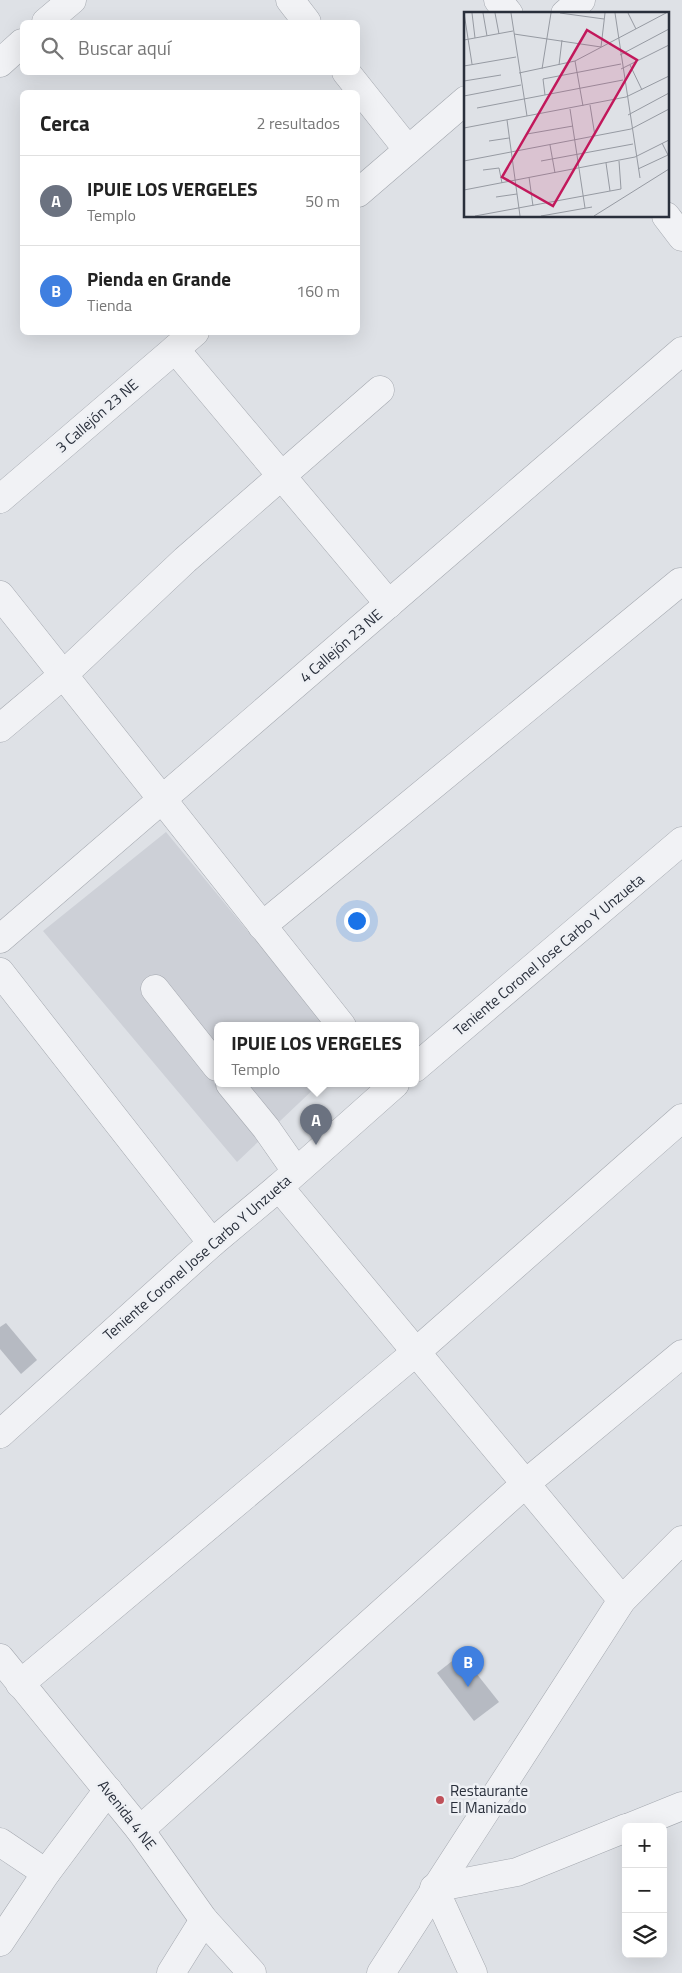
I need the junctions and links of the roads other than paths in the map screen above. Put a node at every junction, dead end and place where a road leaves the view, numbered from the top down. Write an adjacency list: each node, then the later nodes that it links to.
1 (72, 0): 7 (street)
2 (290, 0): 8 (street)
3 (498, 0): 5 (street)
4 (581, 0): 6 (street)
5 (507, 12)
6 (567, 12)
7 (48, 20)
8 (305, 20)
9 (20, 45): 10 (street)
10 (0, 63)
11 (348, 75): 13 (street)
12 (464, 102): 13 (street)
13 (408, 150): 14 (street)
14 (360, 191)
15 (668, 218): 16 (street)
16 (682, 237)
17 (185, 341): 20 (street); 21 (street, 3 Callejón 23 NE)
18 (682, 352): 24 (street, 4 Callejón 23 NE)
19 (380, 390): 20 (street)
20 (282, 476): 24 (street); 25 (street)
21 (0, 500)
22 (680, 582): 29 (street)
23 (0, 595): 25 (street)
24 (389, 604): 27 (street, 4 Callejón 23 NE)
25 (63, 675): 26 (street); 27 (street)
26 (0, 728)
27 (162, 800): 29 (street); 30 (street, 4 Callejón 23 NE)
28 (682, 841): 35 (street, Teniente Coronel Jose Carbo Y Unzueta)
29 (262, 926): 33 (street)
30 (0, 939)
31 (0, 972): 40 (street)
32 (155, 989): 34 (street)
33 (339, 1022)
34 (214, 1063)
35 (419, 1065)
36 (232, 1087): 39 (street)
37 (389, 1087): 39 (street, Teniente Coronel Jose Carbo Y Unzueta)
38 (682, 1118): 41 (street)
39 (288, 1179): 40 (street, Teniente Coronel Jose Carbo Y Unzueta); 41 (street)
40 (212, 1243): 43 (street, Teniente Coronel Jose Carbo Y Unzueta)
41 (416, 1352): 44 (street); 48 (street)
42 (682, 1354): 44 (street)
43 (0, 1434)
44 (525, 1484): 46 (street); 52 (street)
45 (682, 1540): 46 (street)
46 (622, 1600): 56 (street)
47 (0, 1658): 48 (street, Avenida 4 NE)
48 (20, 1684): 49 (street, Avenida 4 NE)
49 (108, 1790): 52 (street, Avenida 4 NE); 55 (street)
50 (682, 1806): 51 (street)
51 (640, 1823)
52 (140, 1830): 57 (street, Avenida 4 NE)
53 (622, 1830): 56 (street)
54 (0, 1842): 55 (street)
55 (46, 1873): 58 (street)
56 (434, 1888): 61 (street); 62 (street)
57 (204, 1920): 59 (street); 60 (street, Avenida 4 NE)
58 (0, 1942)
59 (171, 1973)
60 (252, 1973)
61 (381, 1973)
62 (473, 1973)

